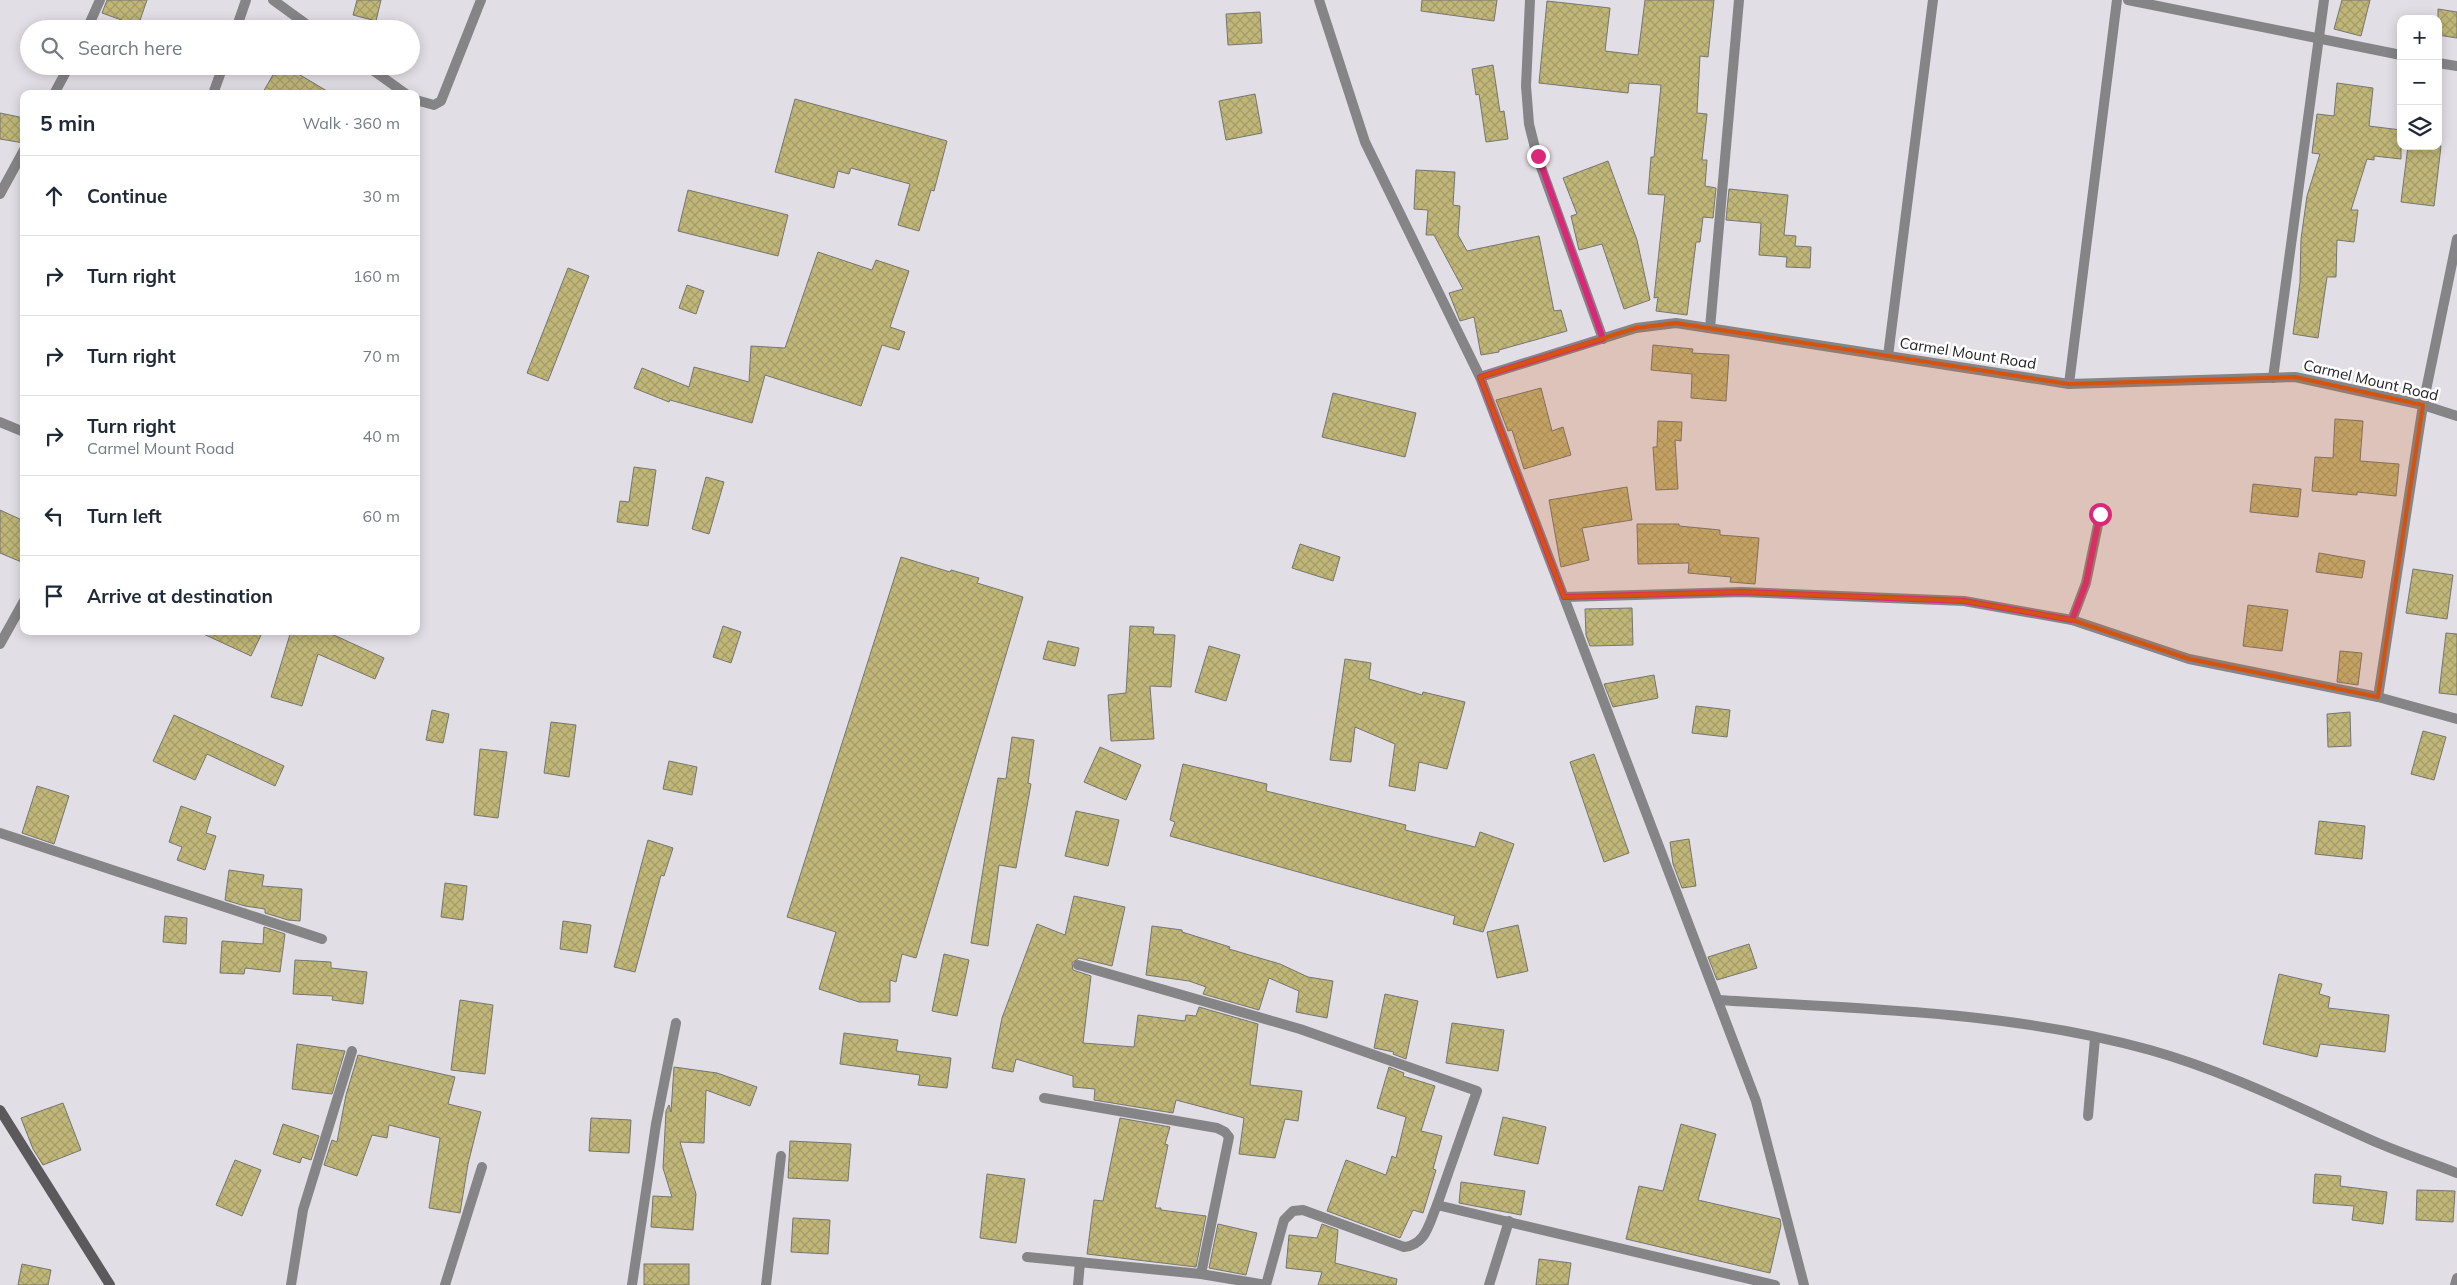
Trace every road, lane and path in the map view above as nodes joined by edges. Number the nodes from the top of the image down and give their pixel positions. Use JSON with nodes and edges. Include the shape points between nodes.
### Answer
{"nodes":[{"id":1,"x":100,"y":0,"type":"edge"},
{"id":2,"x":246,"y":0,"type":"edge"},
{"id":3,"x":272,"y":0,"type":"edge"},
{"id":4,"x":481,"y":0,"type":"edge"},
{"id":5,"x":1319,"y":0,"type":"edge"},
{"id":6,"x":1530,"y":0,"type":"edge"},
{"id":7,"x":1739,"y":0,"type":"edge"},
{"id":8,"x":1933,"y":0,"type":"edge"},
{"id":9,"x":2117,"y":0,"type":"edge"},
{"id":10,"x":2128,"y":0,"type":"edge"},
{"id":11,"x":2324,"y":0,"type":"edge"},
{"id":12,"x":91,"y":20,"type":"edge"},
{"id":13,"x":239,"y":20,"type":"edge"},
{"id":14,"x":301,"y":20,"type":"edge"},
{"id":15,"x":2318,"y":38,"type":"junction"},
{"id":16,"x":2397,"y":54,"type":"edge"},
{"id":17,"x":2442,"y":63,"type":"edge"},
{"id":18,"x":2457,"y":66,"type":"edge"},
{"id":19,"x":64,"y":75,"type":"edge"},
{"id":20,"x":220,"y":75,"type":"edge"},
{"id":21,"x":380,"y":75,"type":"edge"},
{"id":22,"x":56,"y":90,"type":"edge"},
{"id":23,"x":214,"y":90,"type":"edge"},
{"id":24,"x":400,"y":90,"type":"edge"},
{"id":25,"x":420,"y":101,"type":"edge"},
{"id":26,"x":20,"y":157,"type":"edge"},
{"id":27,"x":0,"y":194,"type":"edge"},
{"id":28,"x":2457,"y":239,"type":"edge"},
{"id":29,"x":1710,"y":328,"type":"junction"},
{"id":30,"x":1603,"y":339,"type":"junction"},
{"id":31,"x":1888,"y":356,"type":"junction"},
{"id":32,"x":1480,"y":377,"type":"junction"},
{"id":33,"x":2273,"y":378,"type":"junction"},
{"id":34,"x":2070,"y":384,"type":"junction"},
{"id":35,"x":2423,"y":405,"type":"junction"},
{"id":36,"x":2457,"y":416,"type":"edge"},
{"id":37,"x":0,"y":422,"type":"edge"},
{"id":38,"x":20,"y":430,"type":"edge"},
{"id":39,"x":2100,"y":514,"type":"dead end"},
{"id":40,"x":1564,"y":597,"type":"junction"},
{"id":41,"x":20,"y":608,"type":"edge"},
{"id":42,"x":2072,"y":620,"type":"junction"},
{"id":43,"x":0,"y":644,"type":"edge"},
{"id":44,"x":2378,"y":697,"type":"junction"},
{"id":45,"x":2457,"y":719,"type":"edge"},
{"id":46,"x":0,"y":833,"type":"edge"},
{"id":47,"x":322,"y":939,"type":"dead end"},
{"id":48,"x":1078,"y":966,"type":"dead end"},
{"id":49,"x":1718,"y":1000,"type":"junction"},
{"id":50,"x":676,"y":1023,"type":"dead end"},
{"id":51,"x":2095,"y":1038,"type":"junction"},
{"id":52,"x":352,"y":1052,"type":"dead end"},
{"id":53,"x":1044,"y":1098,"type":"dead end"},
{"id":54,"x":0,"y":1110,"type":"edge"},
{"id":55,"x":2088,"y":1116,"type":"dead end"},
{"id":56,"x":781,"y":1156,"type":"dead end"},
{"id":57,"x":482,"y":1167,"type":"dead end"},
{"id":58,"x":2457,"y":1173,"type":"edge"},
{"id":59,"x":1437,"y":1205,"type":"junction"},
{"id":60,"x":1509,"y":1221,"type":"junction"},
{"id":61,"x":1027,"y":1257,"type":"dead end"},
{"id":62,"x":1080,"y":1262,"type":"junction"},
{"id":63,"x":1201,"y":1274,"type":"junction"},
{"id":64,"x":2457,"y":1278,"type":"edge"},
{"id":65,"x":110,"y":1285,"type":"edge"},
{"id":66,"x":291,"y":1285,"type":"edge"},
{"id":67,"x":445,"y":1285,"type":"edge"},
{"id":68,"x":632,"y":1285,"type":"edge"},
{"id":69,"x":766,"y":1285,"type":"edge"},
{"id":70,"x":1078,"y":1285,"type":"edge"},
{"id":71,"x":1266,"y":1285,"type":"edge"},
{"id":72,"x":1489,"y":1285,"type":"edge"},
{"id":73,"x":1775,"y":1285,"type":"edge"},
{"id":74,"x":1804,"y":1285,"type":"edge"},
{"id":75,"x":2455,"y":1285,"type":"edge"}],
"edges":[{"from":1,"to":12,"type":"street"},
{"from":2,"to":13,"type":"street"},
{"from":3,"to":14,"type":"street"},
{"from":4,"to":25,"type":"street","via":[[441,101],[434,105]]},
{"from":5,"to":32,"type":"street","via":[[1365,142]]},
{"from":6,"to":30,"type":"street","via":[[1526,86],[1529,124]]},
{"from":7,"to":29,"type":"street"},
{"from":8,"to":31,"type":"street"},
{"from":9,"to":34,"type":"street"},
{"from":10,"to":15,"type":"street"},
{"from":11,"to":15,"type":"street"},
{"from":15,"to":16,"type":"street"},
{"from":15,"to":33,"type":"street"},
{"from":17,"to":18,"type":"street"},
{"from":19,"to":22,"type":"street"},
{"from":20,"to":23,"type":"street"},
{"from":21,"to":24,"type":"street"},
{"from":26,"to":27,"type":"street"},
{"from":28,"to":35,"type":"street"},
{"from":29,"to":30,"type":"street","name":"Carmel Mount Road","via":[[1668,324],[1636,328]]},
{"from":29,"to":31,"type":"street","name":"Carmel Mount Road"},
{"from":30,"to":32,"type":"street","name":"Carmel Mount Road"},
{"from":31,"to":34,"type":"street","name":"Carmel Mount Road"},
{"from":32,"to":40,"type":"street"},
{"from":33,"to":34,"type":"street","name":"Carmel Mount Road"},
{"from":33,"to":35,"type":"street","name":"Carmel Mount Road","via":[[2295,377]]},
{"from":35,"to":36,"type":"street","name":"Carmel Mount Road"},
{"from":35,"to":44,"type":"street"},
{"from":37,"to":38,"type":"street"},
{"from":39,"to":42,"type":"street","via":[[2086,583]]},
{"from":40,"to":42,"type":"street","via":[[1742,592],[1964,601]]},
{"from":40,"to":49,"type":"street"},
{"from":41,"to":43,"type":"street"},
{"from":42,"to":44,"type":"street","via":[[2190,659]]},
{"from":44,"to":45,"type":"street"},
{"from":46,"to":47,"type":"street"},
{"from":48,"to":59,"type":"street","via":[[1300,1028],[1476,1091]]},
{"from":49,"to":51,"type":"street","via":[[1908,1011],[2041,1027]]},
{"from":49,"to":74,"type":"street","via":[[1756,1101]]},
{"from":50,"to":68,"type":"street","via":[[656,1124]]},
{"from":51,"to":55,"type":"street"},
{"from":51,"to":58,"type":"street","via":[[2150,1050],[2246,1084]]},
{"from":52,"to":66,"type":"street","via":[[303,1210]]},
{"from":53,"to":63,"type":"street","via":[[1225,1132],[1229,1137]]},
{"from":54,"to":65,"type":"main road"},
{"from":56,"to":69,"type":"street"},
{"from":57,"to":67,"type":"street"},
{"from":59,"to":60,"type":"street"},
{"from":59,"to":71,"type":"street","via":[[1421,1241],[1414,1246],[1404,1246],[1303,1210],[1293,1211],[1284,1220]]},
{"from":60,"to":72,"type":"street"},
{"from":60,"to":73,"type":"street"},
{"from":61,"to":62,"type":"street"},
{"from":62,"to":63,"type":"street"},
{"from":62,"to":70,"type":"street"},
{"from":63,"to":71,"type":"street"},
{"from":64,"to":75,"type":"street"}]}
